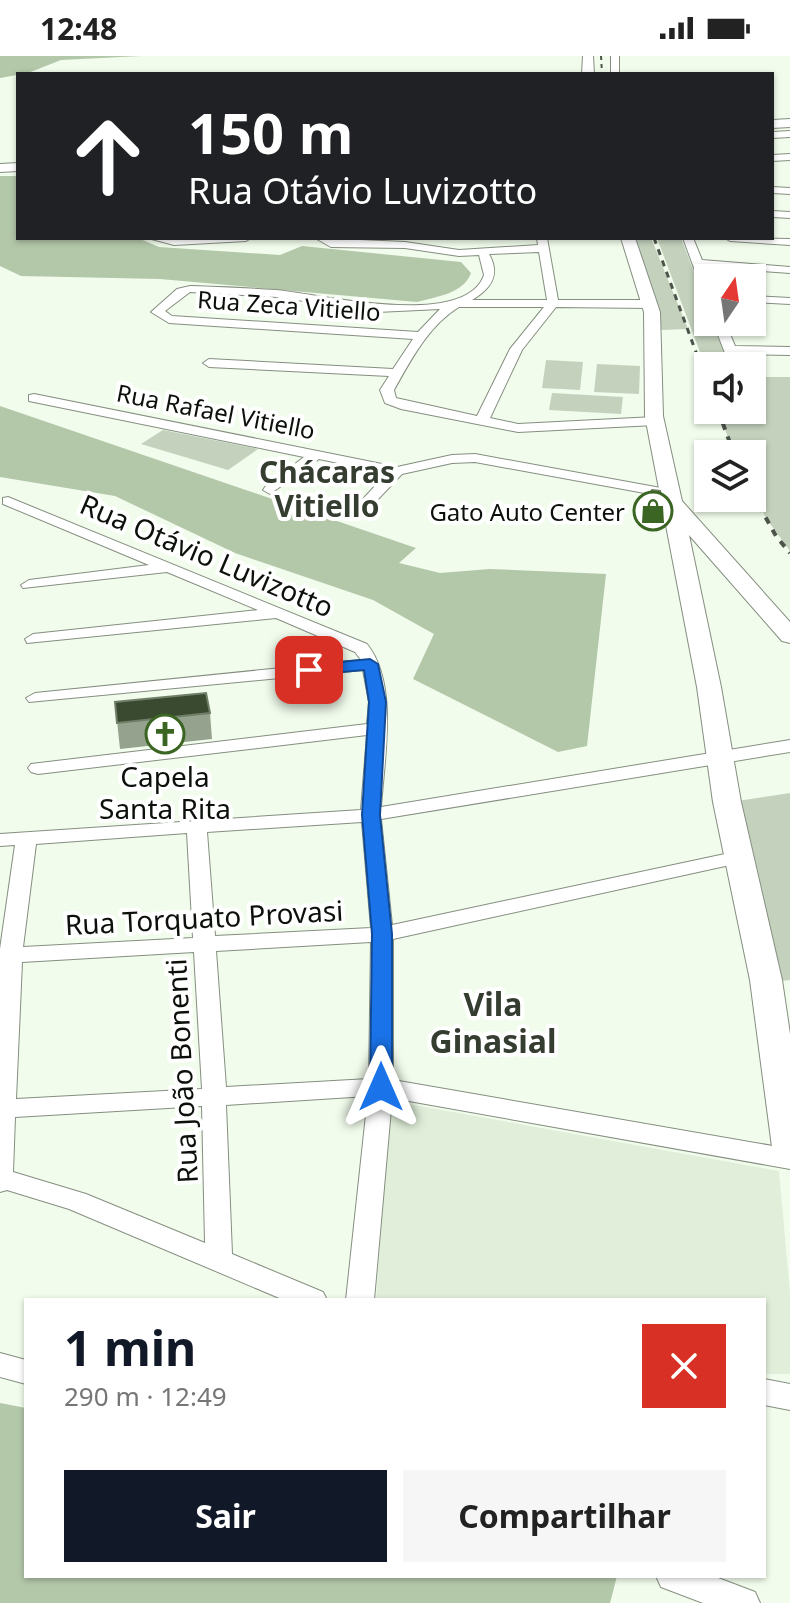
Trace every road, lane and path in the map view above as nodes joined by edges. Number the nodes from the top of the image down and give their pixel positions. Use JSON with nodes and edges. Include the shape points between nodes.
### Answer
{"nodes":[{"id":1,"x":164,"y":240,"type":"edge"},
{"id":2,"x":210,"y":240,"type":"edge"},
{"id":3,"x":324,"y":240,"type":"edge"},
{"id":4,"x":629,"y":240,"type":"edge"},
{"id":5,"x":689,"y":240,"type":"edge"},
{"id":6,"x":760,"y":240,"type":"edge"},
{"id":7,"x":790,"y":242,"type":"edge"},
{"id":8,"x":543,"y":243,"type":"edge"},
{"id":9,"x":483,"y":253,"type":"junction"},
{"id":10,"x":697,"y":263,"type":"joint"},
{"id":11,"x":790,"y":270,"type":"edge"},
{"id":12,"x":766,"y":300,"type":"edge"},
{"id":13,"x":790,"y":301,"type":"edge"},
{"id":14,"x":459,"y":303,"type":"junction"},
{"id":15,"x":553,"y":303,"type":"junction"},
{"id":16,"x":649,"y":304,"type":"junction"},
{"id":17,"x":419,"y":336,"type":"junction"},
{"id":18,"x":724,"y":336,"type":"edge"},
{"id":19,"x":729,"y":350,"type":"joint"},
{"id":20,"x":790,"y":351,"type":"edge"},
{"id":21,"x":209,"y":363,"type":"dead end"},
{"id":22,"x":398,"y":373,"type":"junction"},
{"id":23,"x":34,"y":398,"type":"dead end"},
{"id":24,"x":655,"y":421,"type":"junction"},
{"id":25,"x":481,"y":422,"type":"junction"},
{"id":26,"x":318,"y":453,"type":"junction"},
{"id":27,"x":397,"y":471,"type":"junction"},
{"id":28,"x":270,"y":490,"type":"dead end"},
{"id":29,"x":673,"y":499,"type":"junction"},
{"id":30,"x":8,"y":501,"type":"dead end"},
{"id":31,"x":357,"y":513,"type":"dead end"},
{"id":32,"x":692,"y":541,"type":"junction"},
{"id":33,"x":169,"y":568,"type":"junction"},
{"id":34,"x":29,"y":585,"type":"dead end"},
{"id":35,"x":276,"y":614,"type":"junction"},
{"id":36,"x":790,"y":636,"type":"edge"},
{"id":37,"x":33,"y":639,"type":"dead end"},
{"id":38,"x":370,"y":664,"type":"junction"},
{"id":39,"x":35,"y":698,"type":"dead end"},
{"id":40,"x":378,"y":728,"type":"junction"},
{"id":41,"x":790,"y":746,"type":"edge"},
{"id":42,"x":720,"y":758,"type":"junction"},
{"id":43,"x":38,"y":768,"type":"dead end"},
{"id":44,"x":371,"y":815,"type":"junction"},
{"id":45,"x":197,"y":828,"type":"junction"},
{"id":46,"x":26,"y":839,"type":"junction"},
{"id":47,"x":0,"y":840,"type":"edge"},
{"id":48,"x":739,"y":857,"type":"junction"},
{"id":49,"x":382,"y":934,"type":"junction"},
{"id":50,"x":205,"y":946,"type":"junction"},
{"id":51,"x":5,"y":956,"type":"edge"},
{"id":52,"x":779,"y":994,"type":"edge"},
{"id":53,"x":381,"y":1087,"type":"junction"},
{"id":54,"x":214,"y":1095,"type":"junction"},
{"id":55,"x":2,"y":1109,"type":"junction"},
{"id":56,"x":789,"y":1143,"type":"edge"},
{"id":57,"x":1,"y":1180,"type":"edge"},
{"id":58,"x":219,"y":1263,"type":"junction"},
{"id":59,"x":308,"y":1298,"type":"edge"},
{"id":60,"x":360,"y":1298,"type":"edge"},
{"id":61,"x":0,"y":1365,"type":"edge"},
{"id":62,"x":24,"y":1371,"type":"edge"},
{"id":63,"x":766,"y":1392,"type":"edge"},
{"id":64,"x":790,"y":1397,"type":"edge"},
{"id":65,"x":677,"y":1578,"type":"edge"},
{"id":66,"x":744,"y":1603,"type":"edge"}],
"edges":[{"from":1,"to":2,"type":"street"},
{"from":3,"to":9,"type":"street"},
{"from":4,"to":16,"type":"main road"},
{"from":5,"to":10,"type":"street"},
{"from":6,"to":7,"type":"street"},
{"from":8,"to":9,"type":"street"},
{"from":8,"to":15,"type":"street"},
{"from":9,"to":14,"type":"street","via":[[490,266],[486,283]]},
{"from":10,"to":11,"type":"street"},
{"from":12,"to":13,"type":"street"},
{"from":14,"to":15,"type":"street"},
{"from":14,"to":17,"type":"street"},
{"from":14,"to":17,"type":"street","name":"Rua Zeca Vitiello","via":[[377,308],[190,289],[159,307],[158,314],[169,319]]},
{"from":15,"to":16,"type":"street"},
{"from":15,"to":25,"type":"street","via":[[516,349]]},
{"from":16,"to":24,"type":"main road"},
{"from":17,"to":22,"type":"street"},
{"from":18,"to":19,"type":"street"},
{"from":19,"to":20,"type":"street"},
{"from":21,"to":22,"type":"street"},
{"from":22,"to":25,"type":"street","via":[[387,390],[390,400]]},
{"from":23,"to":26,"type":"street","name":"Rua Rafael Vitiello"},
{"from":24,"to":25,"type":"street","via":[[539,429]]},
{"from":24,"to":29,"type":"main road"},
{"from":26,"to":27,"type":"street","name":"Rua Rafael Vitiello"},
{"from":26,"to":28,"type":"street"},
{"from":27,"to":29,"type":"street","name":"Rua Rafael Vitiello","via":[[475,458]]},
{"from":27,"to":31,"type":"street"},
{"from":29,"to":32,"type":"main road"},
{"from":30,"to":33,"type":"street","name":"Rua Otávio Luvizotto"},
{"from":32,"to":36,"type":"main road"},
{"from":32,"to":42,"type":"main road"},
{"from":33,"to":34,"type":"street"},
{"from":33,"to":35,"type":"street","name":"Rua Otávio Luvizotto"},
{"from":35,"to":37,"type":"street"},
{"from":35,"to":38,"type":"street","name":"Rua Otávio Luvizotto","via":[[361,648]]},
{"from":38,"to":39,"type":"street"},
{"from":38,"to":40,"type":"street"},
{"from":40,"to":43,"type":"street"},
{"from":40,"to":44,"type":"street"},
{"from":41,"to":42,"type":"street"},
{"from":42,"to":44,"type":"street"},
{"from":42,"to":48,"type":"main road"},
{"from":44,"to":45,"type":"street"},
{"from":44,"to":49,"type":"street"},
{"from":45,"to":46,"type":"street"},
{"from":45,"to":50,"type":"street","name":"Rua João Bonenti"},
{"from":46,"to":47,"type":"street"},
{"from":46,"to":51,"type":"street"},
{"from":48,"to":49,"type":"street","name":"Rua Torquato Provasi"},
{"from":48,"to":52,"type":"main road"},
{"from":49,"to":50,"type":"street","name":"Rua Torquato Provasi"},
{"from":49,"to":53,"type":"street"},
{"from":50,"to":51,"type":"street","name":"Rua Torquato Provasi"},
{"from":50,"to":54,"type":"street","name":"Rua João Bonenti"},
{"from":51,"to":55,"type":"street"},
{"from":52,"to":56,"type":"main road"},
{"from":53,"to":54,"type":"street"},
{"from":53,"to":56,"type":"street"},
{"from":53,"to":60,"type":"street"},
{"from":54,"to":55,"type":"street"},
{"from":54,"to":58,"type":"street","name":"Rua João Bonenti"},
{"from":55,"to":57,"type":"street"},
{"from":57,"to":58,"type":"street","via":[[77,1201]]},
{"from":58,"to":59,"type":"street"},
{"from":61,"to":62,"type":"street"},
{"from":63,"to":64,"type":"street"},
{"from":65,"to":66,"type":"street"}]}
